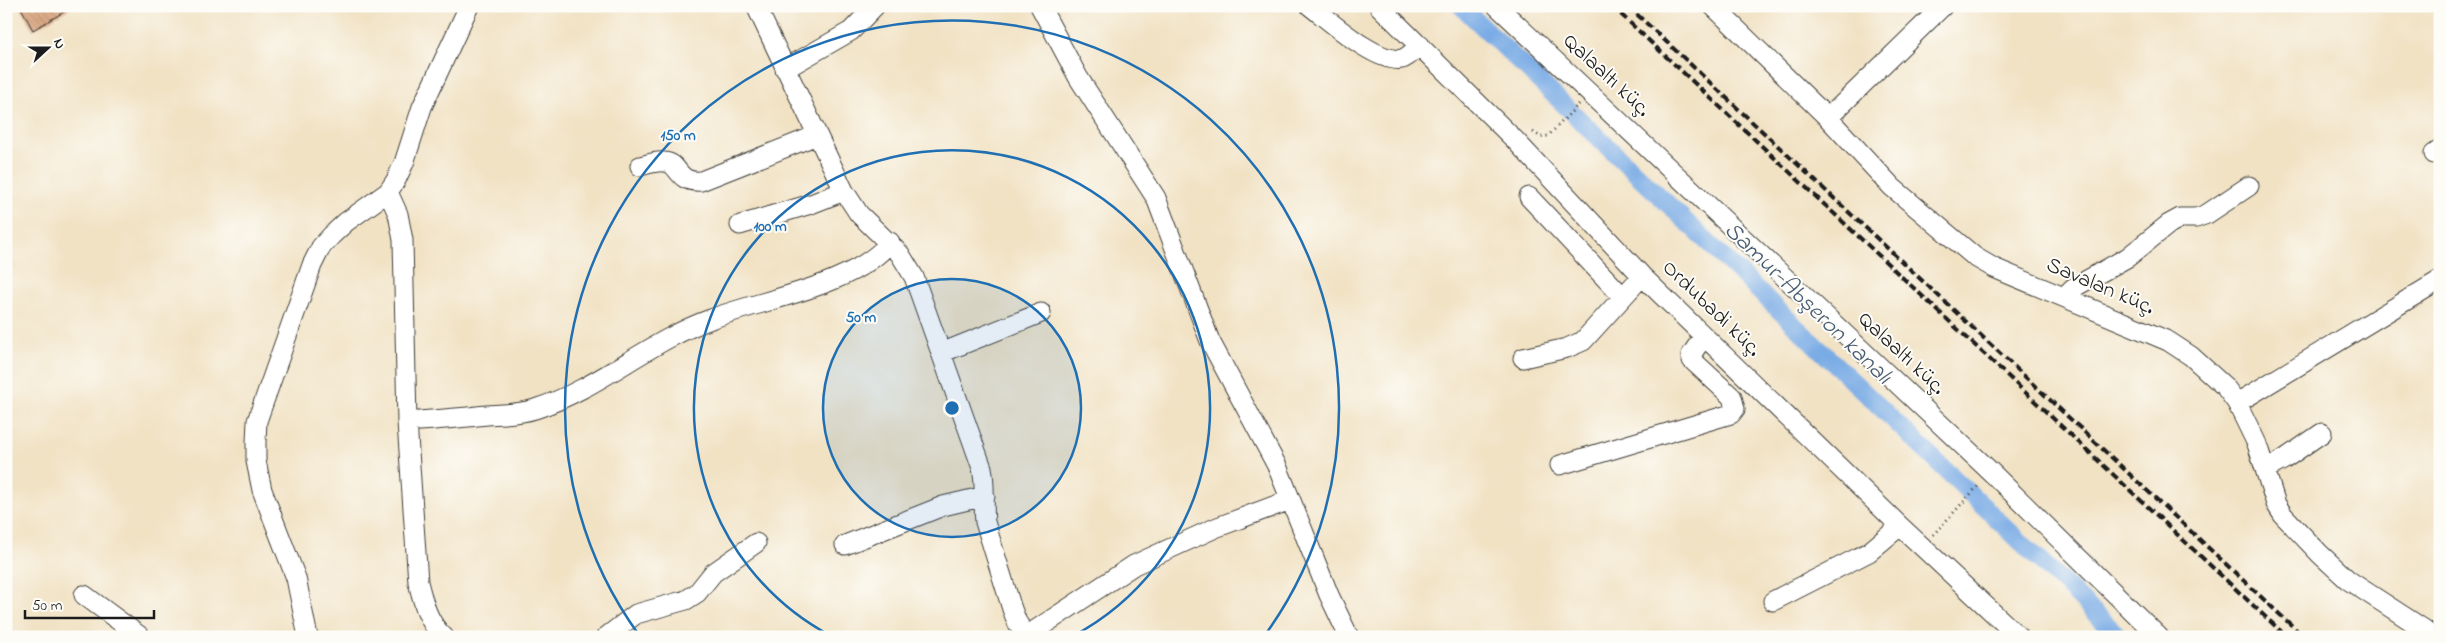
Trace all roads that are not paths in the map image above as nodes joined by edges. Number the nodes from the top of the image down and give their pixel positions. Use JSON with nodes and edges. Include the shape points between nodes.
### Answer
{"nodes":[{"id":1,"x":469,"y":6,"type":"edge"},
{"id":2,"x":756,"y":6,"type":"edge"},
{"id":3,"x":875,"y":6,"type":"edge"},
{"id":4,"x":1040,"y":6,"type":"edge"},
{"id":5,"x":1310,"y":6,"type":"edge"},
{"id":6,"x":1379,"y":6,"type":"edge"},
{"id":7,"x":1498,"y":6,"type":"edge"},
{"id":8,"x":1944,"y":6,"type":"edge"},
{"id":9,"x":1714,"y":7,"type":"edge"},
{"id":10,"x":1420,"y":45,"type":"junction"},
{"id":11,"x":785,"y":69,"type":"junction"},
{"id":12,"x":1828,"y":118,"type":"junction"},
{"id":13,"x":817,"y":135,"type":"junction"},
{"id":14,"x":640,"y":166,"type":"dead end"},
{"id":15,"x":2249,"y":186,"type":"dead end"},
{"id":16,"x":844,"y":191,"type":"junction"},
{"id":17,"x":388,"y":192,"type":"junction"},
{"id":18,"x":1529,"y":197,"type":"dead end"},
{"id":19,"x":740,"y":225,"type":"dead end"},
{"id":20,"x":890,"y":242,"type":"junction"},
{"id":21,"x":1642,"y":276,"type":"junction"},
{"id":22,"x":2440,"y":280,"type":"edge"},
{"id":23,"x":1622,"y":296,"type":"junction"},
{"id":24,"x":2065,"y":296,"type":"junction"},
{"id":25,"x":1041,"y":313,"type":"dead end"},
{"id":26,"x":1704,"y":336,"type":"junction"},
{"id":27,"x":942,"y":352,"type":"junction"},
{"id":28,"x":1523,"y":358,"type":"dead end"},
{"id":29,"x":2237,"y":403,"type":"junction"},
{"id":30,"x":407,"y":422,"type":"junction"},
{"id":31,"x":2322,"y":433,"type":"dead end"},
{"id":32,"x":1560,"y":466,"type":"dead end"},
{"id":33,"x":2266,"y":469,"type":"junction"},
{"id":34,"x":985,"y":496,"type":"junction"},
{"id":35,"x":1290,"y":500,"type":"junction"},
{"id":36,"x":1900,"y":526,"type":"junction"},
{"id":37,"x":756,"y":543,"type":"dead end"},
{"id":38,"x":845,"y":545,"type":"dead end"},
{"id":39,"x":84,"y":595,"type":"dead end"},
{"id":40,"x":1773,"y":601,"type":"dead end"},
{"id":41,"x":2431,"y":630,"type":"edge"},
{"id":42,"x":2013,"y":635,"type":"edge"},
{"id":43,"x":1025,"y":636,"type":"edge"},
{"id":44,"x":142,"y":637,"type":"edge"},
{"id":45,"x":308,"y":637,"type":"edge"},
{"id":46,"x":444,"y":637,"type":"edge"},
{"id":47,"x":606,"y":637,"type":"edge"},
{"id":48,"x":1349,"y":637,"type":"edge"},
{"id":49,"x":2159,"y":637,"type":"edge"}],
"edges":[{"from":1,"to":17,"type":"street","via":[[422,107],[404,163]]},
{"from":2,"to":11,"type":"street"},
{"from":3,"to":11,"type":"street","via":[[850,31]]},
{"from":4,"to":35,"type":"street","via":[[1078,77],[1156,198],[1210,340],[1263,437]]},
{"from":5,"to":10,"type":"street","via":[[1377,55],[1404,59]]},
{"from":6,"to":10,"type":"street","name":"Ordubadi küç."},
{"from":7,"to":49,"type":"street","name":"Qalaaltı küç.","via":[[1991,472]]},
{"from":8,"to":12,"type":"street"},
{"from":9,"to":12,"type":"street","name":"Savalan küç."},
{"from":10,"to":21,"type":"street","name":"Ordubadi küç.","via":[[1514,139]]},
{"from":11,"to":13,"type":"street"},
{"from":12,"to":24,"type":"street","name":"Savalan küç.","via":[[1892,187],[1975,257],[1994,268]]},
{"from":13,"to":14,"type":"street","via":[[701,181],[691,182],[683,178],[672,163],[664,161]]},
{"from":13,"to":16,"type":"street"},
{"from":15,"to":24,"type":"street","via":[[2207,214],[2180,218],[2169,224],[2128,257],[2073,288]]},
{"from":16,"to":19,"type":"street"},
{"from":16,"to":20,"type":"street","via":[[859,214]]},
{"from":17,"to":30,"type":"street","via":[[398,214],[403,240]]},
{"from":17,"to":45,"type":"street","via":[[346,222],[321,247],[257,421],[256,461],[262,490],[296,578]]},
{"from":18,"to":23,"type":"street"},
{"from":20,"to":27,"type":"street","via":[[914,276]]},
{"from":20,"to":30,"type":"street","via":[[867,264],[832,280],[710,319],[674,335],[560,400],[512,413]]},
{"from":21,"to":23,"type":"street"},
{"from":21,"to":26,"type":"street","name":"Ordubadi küç."},
{"from":22,"to":29,"type":"street"},
{"from":23,"to":28,"type":"street","via":[[1583,341]]},
{"from":24,"to":29,"type":"street","name":"Savalan küç.","via":[[2168,341],[2225,387]]},
{"from":25,"to":27,"type":"street"},
{"from":26,"to":32,"type":"street","via":[[1691,355],[1692,360],[1732,397],[1735,409],[1731,414]]},
{"from":26,"to":36,"type":"street","name":"Ordubadi küç."},
{"from":27,"to":34,"type":"street","via":[[982,468]]},
{"from":29,"to":33,"type":"street","name":"Savalan küç."},
{"from":30,"to":46,"type":"street","via":[[418,582],[424,608]]},
{"from":31,"to":33,"type":"street"},
{"from":33,"to":41,"type":"street","name":"Savalan küç.","via":[[2276,504],[2320,554],[2348,580]]},
{"from":34,"to":38,"type":"street","via":[[943,506]]},
{"from":34,"to":43,"type":"street","via":[[985,522],[1016,622]]},
{"from":35,"to":43,"type":"street","via":[[1215,528],[1151,557]]},
{"from":35,"to":48,"type":"street"},
{"from":36,"to":40,"type":"street","via":[[1869,552]]},
{"from":36,"to":42,"type":"street","name":"Ordubadi küç."},
{"from":37,"to":47,"type":"street","via":[[713,573],[686,600],[636,614]]},
{"from":39,"to":44,"type":"street"}]}
